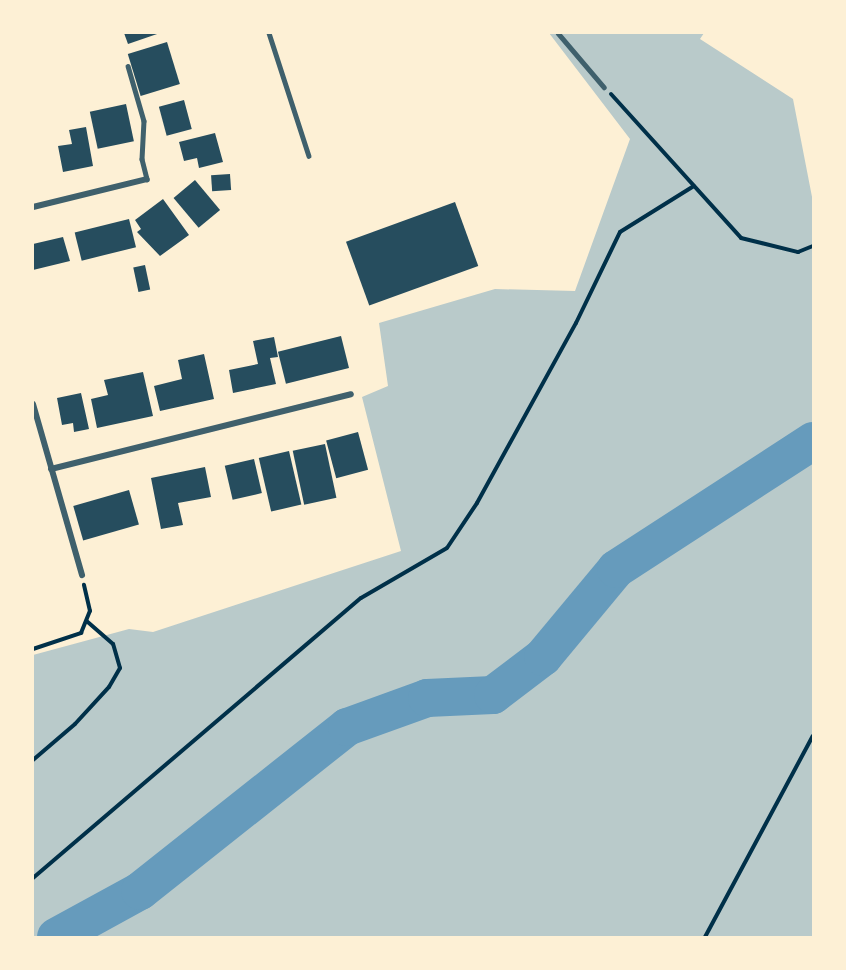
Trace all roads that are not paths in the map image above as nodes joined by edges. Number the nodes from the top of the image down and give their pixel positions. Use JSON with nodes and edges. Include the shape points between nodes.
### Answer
{"nodes":[{"id":1,"x":269,"y":33,"type":"edge"},
{"id":2,"x":558,"y":33,"type":"edge"},
{"id":3,"x":128,"y":66,"type":"dead end"},
{"id":4,"x":604,"y":87,"type":"road end"},
{"id":5,"x":309,"y":156,"type":"dead end"},
{"id":6,"x":147,"y":178,"type":"joint"},
{"id":7,"x":33,"y":207,"type":"edge"},
{"id":8,"x":351,"y":394,"type":"dead end"},
{"id":9,"x":33,"y":404,"type":"edge"},
{"id":10,"x":51,"y":468,"type":"junction"},
{"id":11,"x":82,"y":575,"type":"road end"}],
"edges":[{"from":1,"to":5,"type":"lane"},
{"from":2,"to":4,"type":"lane"},
{"from":3,"to":6,"type":"lane","via":[[144,121],[142,159]]},
{"from":6,"to":7,"type":"street"},
{"from":8,"to":10,"type":"street"},
{"from":9,"to":10,"type":"street"},
{"from":10,"to":11,"type":"street"}]}
